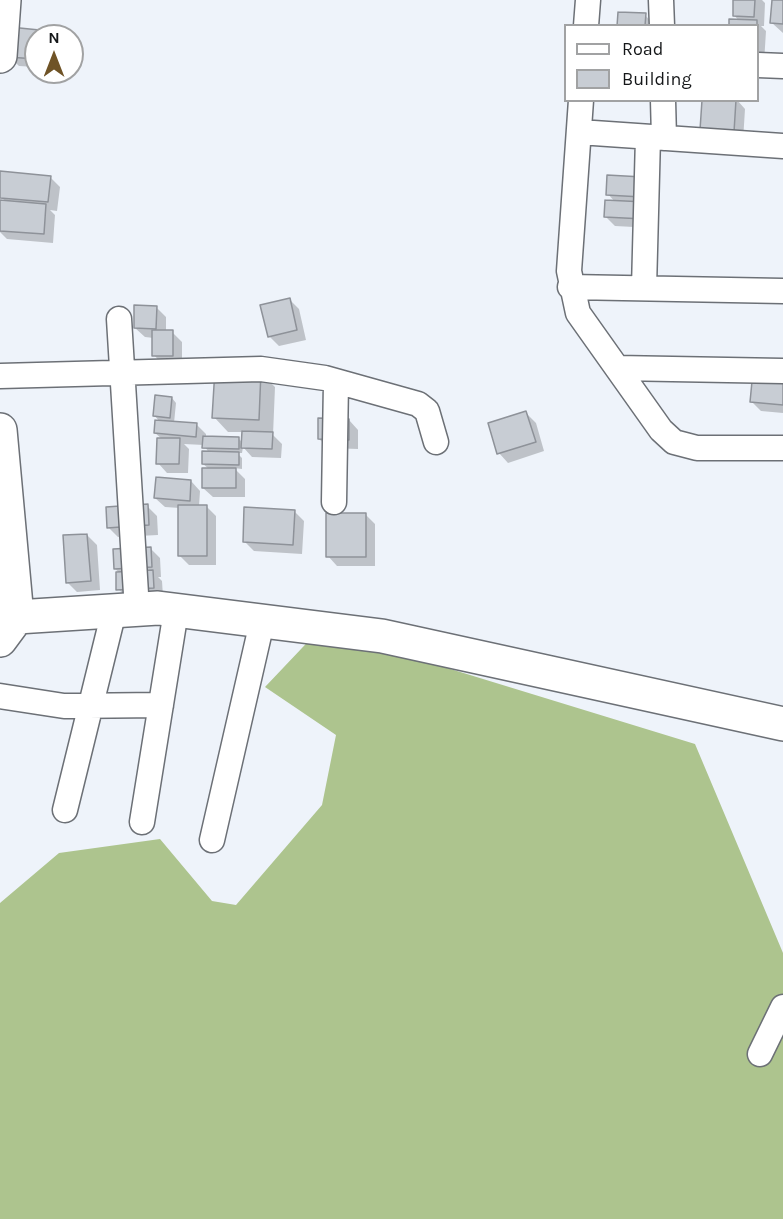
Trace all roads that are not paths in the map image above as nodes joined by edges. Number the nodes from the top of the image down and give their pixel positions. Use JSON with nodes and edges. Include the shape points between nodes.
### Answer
{"nodes":[{"id":1,"x":4,"y":0,"type":"edge"},
{"id":2,"x":588,"y":0,"type":"edge"},
{"id":3,"x":661,"y":0,"type":"edge"},
{"id":4,"x":586,"y":24,"type":"edge"},
{"id":5,"x":662,"y":24,"type":"edge"},
{"id":6,"x":0,"y":56,"type":"edge"},
{"id":7,"x":759,"y":64,"type":"edge"},
{"id":8,"x":783,"y":66,"type":"edge"},
{"id":9,"x":581,"y":102,"type":"edge"},
{"id":10,"x":663,"y":102,"type":"edge"},
{"id":11,"x":579,"y":132,"type":"junction"},
{"id":12,"x":656,"y":137,"type":"junction"},
{"id":13,"x":783,"y":146,"type":"edge"},
{"id":14,"x":570,"y":287,"type":"junction"},
{"id":15,"x":644,"y":288,"type":"junction"},
{"id":16,"x":783,"y":291,"type":"edge"},
{"id":17,"x":118,"y":319,"type":"dead end"},
{"id":18,"x":617,"y":368,"type":"junction"},
{"id":19,"x":783,"y":371,"type":"edge"},
{"id":20,"x":122,"y":372,"type":"junction"},
{"id":21,"x":0,"y":376,"type":"edge"},
{"id":22,"x":336,"y":382,"type":"junction"},
{"id":23,"x":0,"y":430,"type":"edge"},
{"id":24,"x":436,"y":442,"type":"dead end"},
{"id":25,"x":783,"y":448,"type":"edge"},
{"id":26,"x":2,"y":472,"type":"edge"},
{"id":27,"x":334,"y":502,"type":"dead end"},
{"id":28,"x":126,"y":610,"type":"junction"},
{"id":29,"x":176,"y":610,"type":"junction"},
{"id":30,"x":262,"y":622,"type":"junction"},
{"id":31,"x":8,"y":629,"type":"edge"},
{"id":32,"x":0,"y":696,"type":"edge"},
{"id":33,"x":161,"y":705,"type":"junction"},
{"id":34,"x":90,"y":706,"type":"junction"},
{"id":35,"x":783,"y":724,"type":"edge"},
{"id":36,"x":65,"y":810,"type":"dead end"},
{"id":37,"x":142,"y":822,"type":"dead end"},
{"id":38,"x":212,"y":840,"type":"dead end"},
{"id":39,"x":783,"y":1007,"type":"edge"},
{"id":40,"x":760,"y":1054,"type":"dead end"}],
"edges":[{"from":1,"to":6,"type":"street"},
{"from":2,"to":4,"type":"street"},
{"from":3,"to":5,"type":"street"},
{"from":7,"to":8,"type":"street"},
{"from":9,"to":11,"type":"street"},
{"from":10,"to":12,"type":"street"},
{"from":11,"to":12,"type":"street"},
{"from":11,"to":14,"type":"street"},
{"from":12,"to":13,"type":"street"},
{"from":12,"to":15,"type":"street"},
{"from":14,"to":15,"type":"street"},
{"from":14,"to":18,"type":"street","via":[[578,313]]},
{"from":15,"to":16,"type":"street"},
{"from":17,"to":20,"type":"street"},
{"from":18,"to":19,"type":"street"},
{"from":18,"to":25,"type":"street","via":[[674,442],[697,448]]},
{"from":20,"to":21,"type":"street"},
{"from":20,"to":22,"type":"street","via":[[261,369]]},
{"from":20,"to":28,"type":"street"},
{"from":22,"to":24,"type":"street","via":[[418,404],[427,411]]},
{"from":22,"to":27,"type":"street"},
{"from":23,"to":26,"type":"street"},
{"from":26,"to":31,"type":"street"},
{"from":28,"to":29,"type":"street"},
{"from":28,"to":31,"type":"street"},
{"from":28,"to":34,"type":"street"},
{"from":29,"to":30,"type":"street"},
{"from":29,"to":33,"type":"street"},
{"from":30,"to":35,"type":"street","via":[[382,636]]},
{"from":30,"to":38,"type":"street"},
{"from":32,"to":34,"type":"street"},
{"from":33,"to":34,"type":"street"},
{"from":33,"to":37,"type":"street"},
{"from":34,"to":36,"type":"street"},
{"from":39,"to":40,"type":"street"}]}
